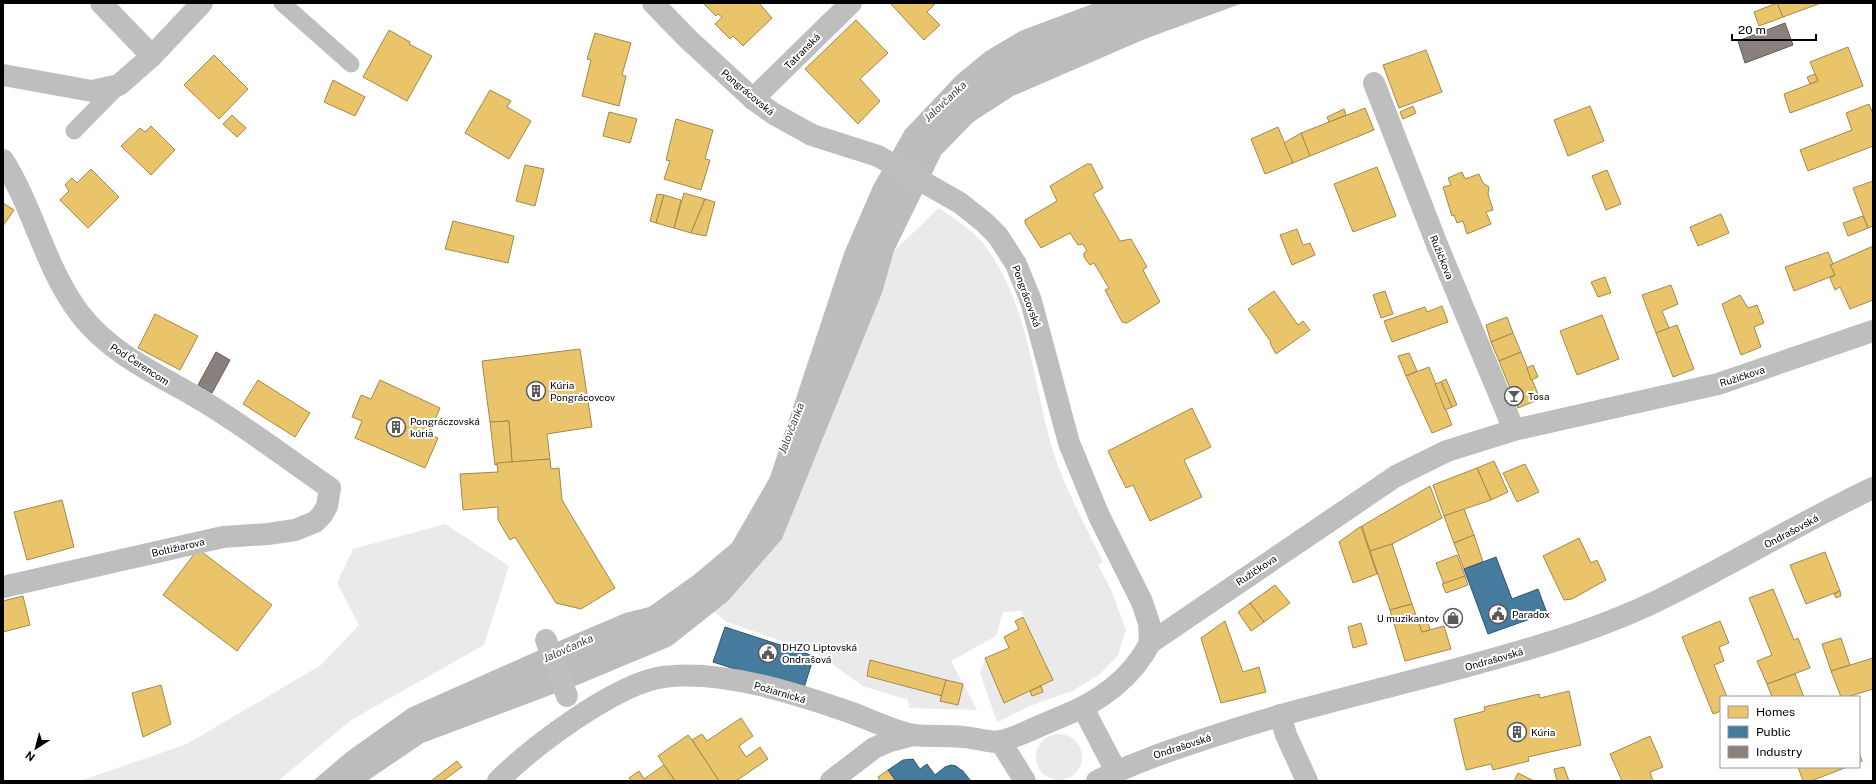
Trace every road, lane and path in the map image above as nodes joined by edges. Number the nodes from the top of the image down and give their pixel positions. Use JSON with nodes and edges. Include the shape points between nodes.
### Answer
{"nodes":[{"id":1,"x":101,"y":3,"type":"edge"},
{"id":2,"x":202,"y":3,"type":"edge"},
{"id":3,"x":282,"y":3,"type":"edge"},
{"id":4,"x":653,"y":3,"type":"edge"},
{"id":5,"x":851,"y":3,"type":"edge"},
{"id":6,"x":152,"y":56,"type":"junction"},
{"id":7,"x":351,"y":64,"type":"dead end"},
{"id":8,"x":3,"y":75,"type":"edge"},
{"id":9,"x":1374,"y":83,"type":"dead end"},
{"id":10,"x":119,"y":85,"type":"junction"},
{"id":11,"x":753,"y":99,"type":"junction"},
{"id":12,"x":74,"y":131,"type":"dead end"},
{"id":13,"x":3,"y":160,"type":"edge"},
{"id":14,"x":1873,"y":331,"type":"edge"},
{"id":15,"x":1514,"y":430,"type":"junction"},
{"id":16,"x":330,"y":488,"type":"joint"},
{"id":17,"x":1873,"y":488,"type":"edge"},
{"id":18,"x":3,"y":587,"type":"edge"},
{"id":19,"x":546,"y":640,"type":"dead end"},
{"id":20,"x":1150,"y":643,"type":"junction"},
{"id":21,"x":567,"y":696,"type":"dead end"},
{"id":22,"x":1082,"y":708,"type":"junction"},
{"id":23,"x":1280,"y":715,"type":"junction"},
{"id":24,"x":913,"y":735,"type":"junction"},
{"id":25,"x":1000,"y":741,"type":"junction"},
{"id":26,"x":1107,"y":776,"type":"edge"},
{"id":27,"x":498,"y":781,"type":"edge"},
{"id":28,"x":831,"y":781,"type":"edge"},
{"id":29,"x":1024,"y":781,"type":"edge"},
{"id":30,"x":1307,"y":781,"type":"edge"}],
"edges":[{"from":1,"to":6,"type":"street"},
{"from":2,"to":6,"type":"street"},
{"from":3,"to":7,"type":"lane"},
{"from":4,"to":11,"type":"street","name":"Pongrácovská"},
{"from":5,"to":11,"type":"street","name":"Tatranská"},
{"from":6,"to":10,"type":"street"},
{"from":8,"to":10,"type":"street","via":[[92,91]]},
{"from":9,"to":15,"type":"street","name":"Ružičkova","via":[[1438,247]]},
{"from":10,"to":12,"type":"lane"},
{"from":11,"to":20,"type":"street","name":"Pongrácovská","via":[[812,135],[878,156],[960,203],[998,236],[1016,264],[1031,301],[1069,442],[1099,516],[1142,602],[1149,623]]},
{"from":13,"to":16,"type":"street","name":"Pod Čerencom","via":[[54,271],[69,299],[90,326],[118,352],[210,405]]},
{"from":14,"to":15,"type":"street","name":"Ružičkova","via":[[1718,384]]},
{"from":15,"to":20,"type":"street","name":"Ružičkova","via":[[1447,451],[1396,476]]},
{"from":16,"to":18,"type":"street","name":"Boltižiarova","via":[[327,506],[322,515],[315,522],[295,530],[223,537]]},
{"from":17,"to":23,"type":"street","name":"Ondrašovská","via":[[1669,596],[1604,624],[1455,670]]},
{"from":19,"to":21,"type":"street"},
{"from":20,"to":22,"type":"street","name":"Ružičkova","via":[[1143,657],[1123,679],[1104,696]]},
{"from":22,"to":25,"type":"street","name":"Požiarnická"},
{"from":22,"to":26,"type":"street"},
{"from":23,"to":26,"type":"street","name":"Ondrašovská","via":[[1140,760]]},
{"from":23,"to":30,"type":"street","via":[[1286,735]]},
{"from":24,"to":25,"type":"street","name":"Požiarnická","via":[[945,735]]},
{"from":24,"to":27,"type":"street","name":"Požiarnická","via":[[843,710],[736,680],[700,676],[663,677],[627,690],[577,718],[537,746]]},
{"from":24,"to":28,"type":"street","via":[[874,748]]},
{"from":25,"to":29,"type":"street"}]}
